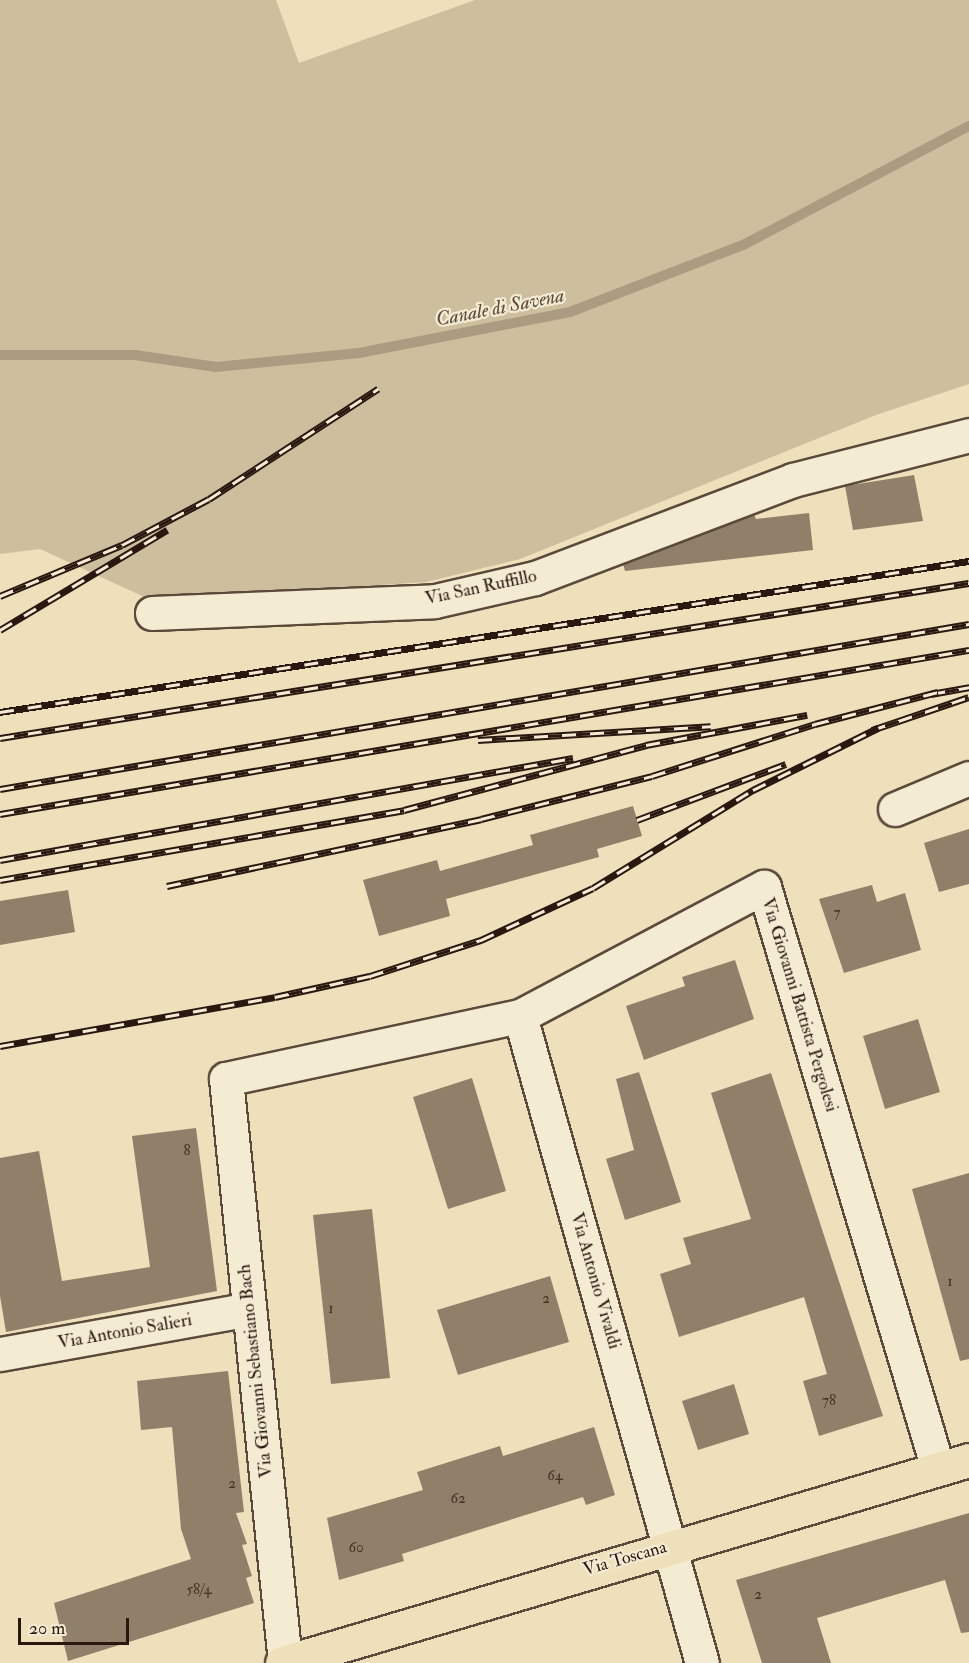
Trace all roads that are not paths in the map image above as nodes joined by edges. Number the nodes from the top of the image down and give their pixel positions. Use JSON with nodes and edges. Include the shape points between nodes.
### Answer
{"nodes":[{"id":1,"x":969,"y":435,"type":"edge"},
{"id":2,"x":152,"y":613,"type":"dead end"},
{"id":3,"x":969,"y":778,"type":"edge"},
{"id":4,"x":896,"y":809,"type":"dead end"},
{"id":5,"x":520,"y":1016,"type":"junction"},
{"id":6,"x":226,"y":1079,"type":"joint"},
{"id":7,"x":249,"y":1309,"type":"junction"},
{"id":8,"x":0,"y":1354,"type":"edge"},
{"id":9,"x":969,"y":1460,"type":"edge"},
{"id":10,"x":938,"y":1469,"type":"junction"},
{"id":11,"x":672,"y":1546,"type":"junction"},
{"id":12,"x":284,"y":1663,"type":"edge"},
{"id":13,"x":702,"y":1663,"type":"edge"}],
"edges":[{"from":1,"to":2,"type":"street","name":"Via San Ruffillo","via":[[874,456],[793,480],[535,578],[435,601]]},
{"from":3,"to":4,"type":"street"},
{"from":5,"to":6,"type":"street","name":"Via Giovanni Battista Pergolesi"},
{"from":5,"to":10,"type":"street","name":"Via Giovanni Battista Pergolesi","via":[[764,887]]},
{"from":5,"to":11,"type":"street","name":"Via Antonio Vivaldi"},
{"from":6,"to":7,"type":"street","name":"Via Giovanni Sebastiano Bach"},
{"from":7,"to":8,"type":"street","name":"Via Antonio Salieri"},
{"from":7,"to":12,"type":"street","name":"Via Giovanni Sebastiano Bach"},
{"from":9,"to":10,"type":"main road","name":"Via Toscana"},
{"from":10,"to":11,"type":"main road","name":"Via Toscana"},
{"from":11,"to":12,"type":"main road","name":"Via Toscana"},
{"from":11,"to":13,"type":"street","name":"Via Antonio Vivaldi"}]}
